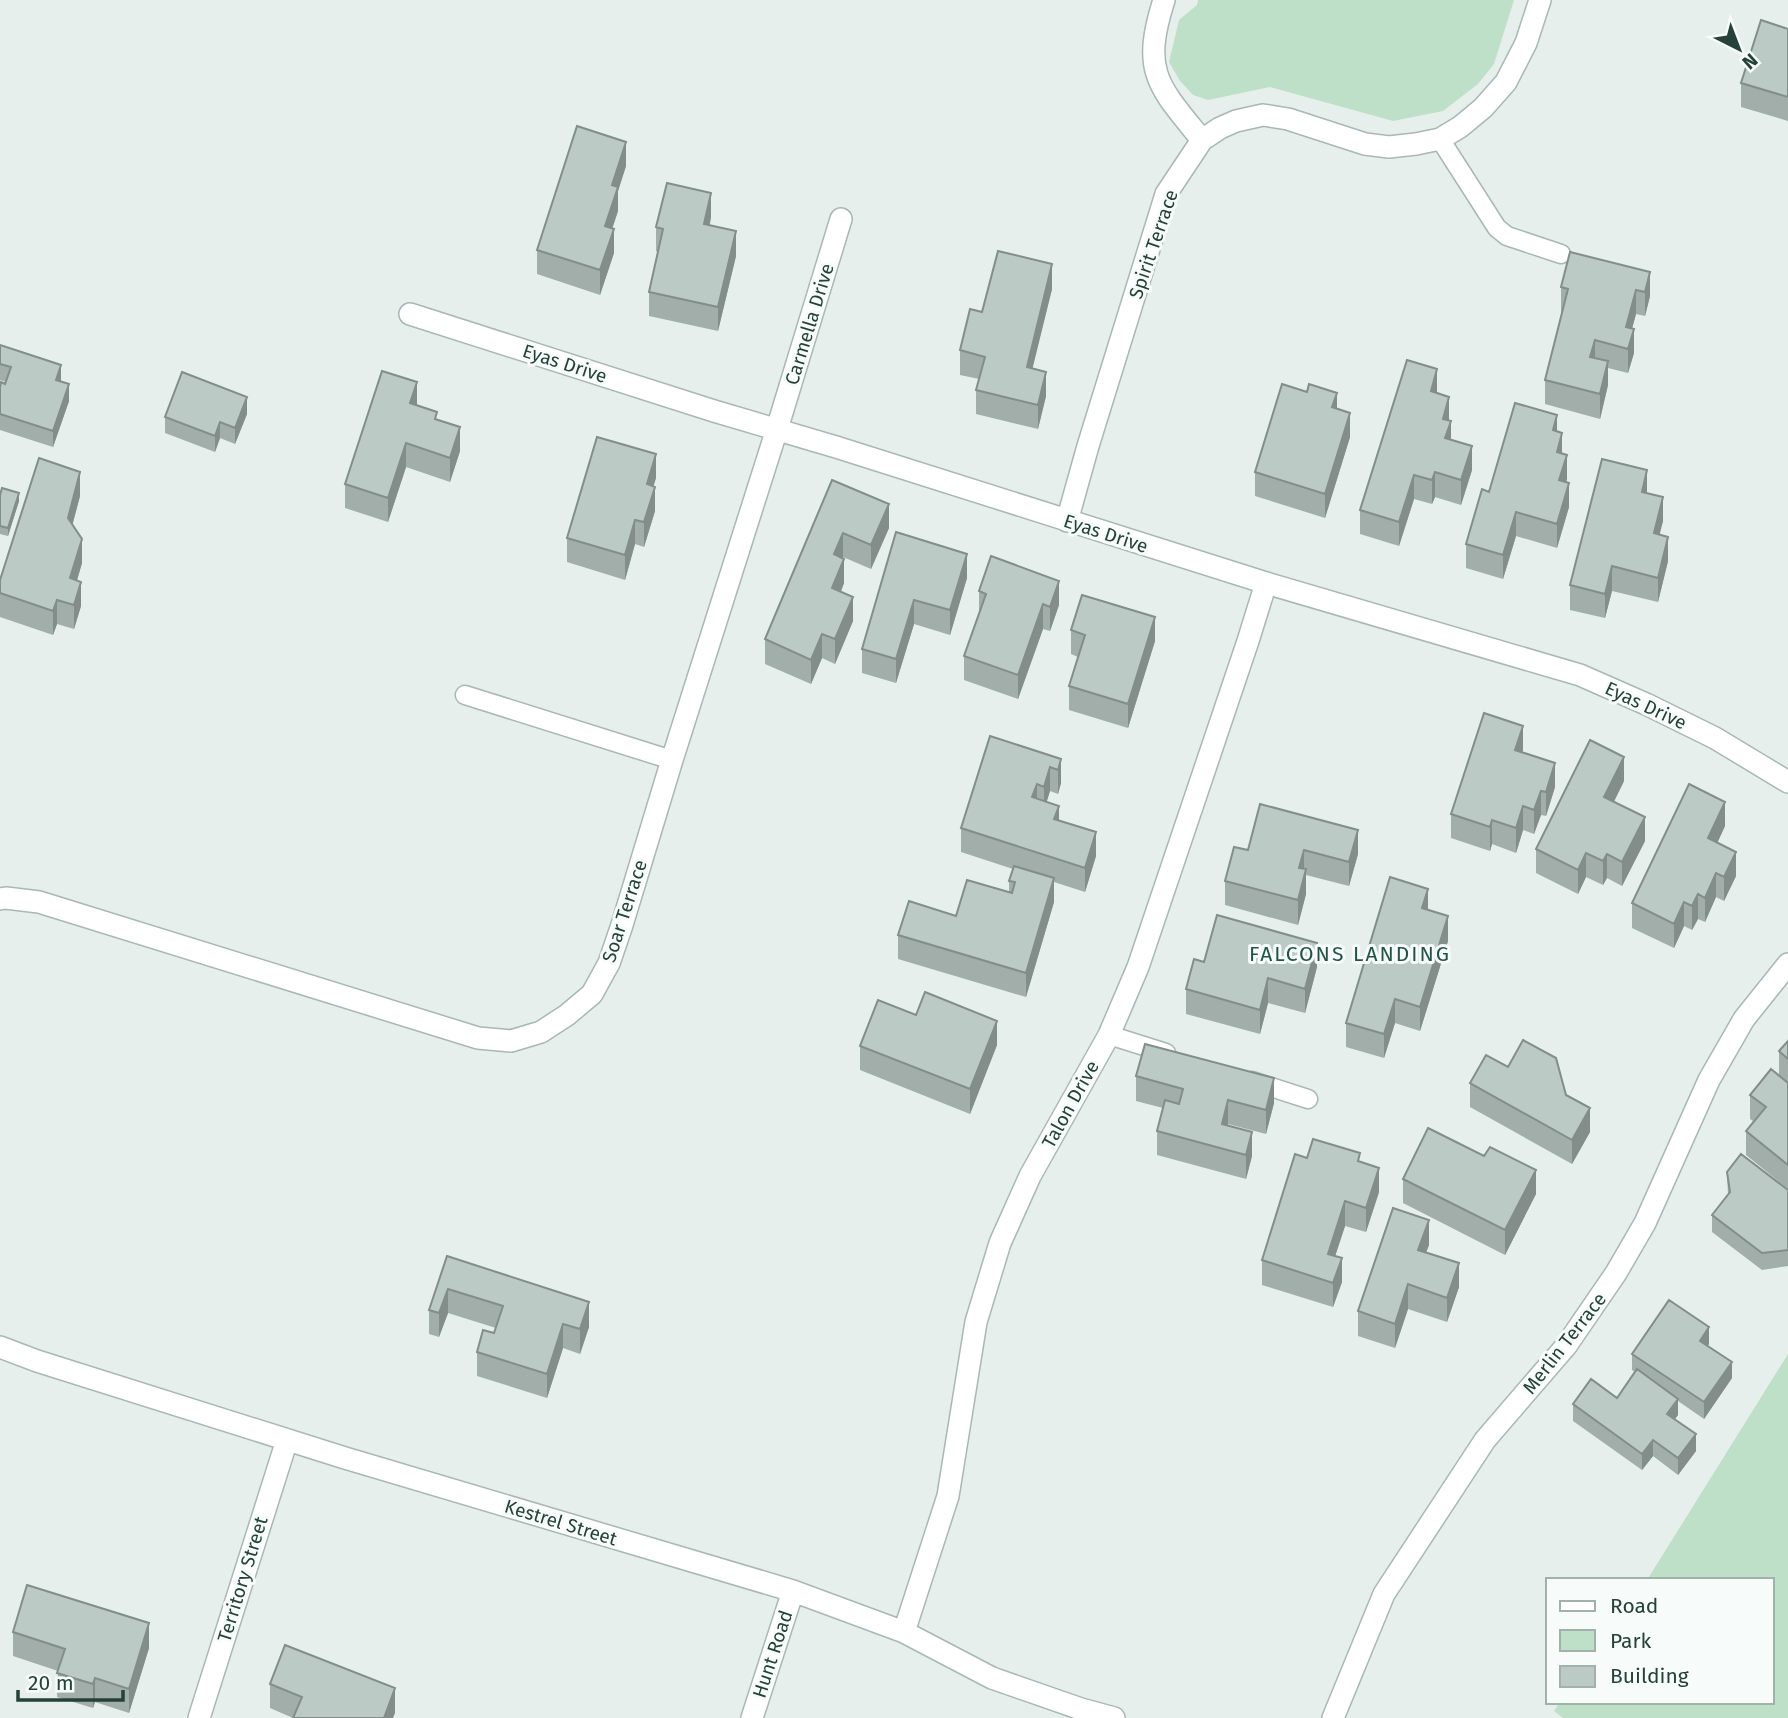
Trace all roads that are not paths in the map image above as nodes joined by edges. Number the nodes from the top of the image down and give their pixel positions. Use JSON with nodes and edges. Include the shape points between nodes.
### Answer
{"nodes":[{"id":1,"x":1164,"y":0,"type":"edge"},
{"id":2,"x":1540,"y":0,"type":"edge"},
{"id":3,"x":1440,"y":139,"type":"junction"},
{"id":4,"x":1202,"y":140,"type":"junction"},
{"id":5,"x":841,"y":219,"type":"dead end"},
{"id":6,"x":1561,"y":254,"type":"dead end"},
{"id":7,"x":410,"y":314,"type":"dead end"},
{"id":8,"x":777,"y":429,"type":"junction"},
{"id":9,"x":1067,"y":521,"type":"junction"},
{"id":10,"x":1266,"y":583,"type":"junction"},
{"id":11,"x":465,"y":695,"type":"dead end"},
{"id":12,"x":672,"y":760,"type":"junction"},
{"id":13,"x":1788,"y":782,"type":"edge"},
{"id":14,"x":0,"y":899,"type":"edge"},
{"id":15,"x":1788,"y":964,"type":"edge"},
{"id":16,"x":1109,"y":1035,"type":"junction"},
{"id":17,"x":1175,"y":1056,"type":"edge"},
{"id":18,"x":1242,"y":1078,"type":"edge"},
{"id":19,"x":1308,"y":1099,"type":"dead end"},
{"id":20,"x":0,"y":1347,"type":"edge"},
{"id":21,"x":286,"y":1440,"type":"junction"},
{"id":22,"x":793,"y":1591,"type":"junction"},
{"id":23,"x":904,"y":1632,"type":"junction"},
{"id":24,"x":199,"y":1718,"type":"edge"},
{"id":25,"x":751,"y":1718,"type":"edge"},
{"id":26,"x":1114,"y":1718,"type":"edge"},
{"id":27,"x":1333,"y":1718,"type":"edge"}],
"edges":[{"from":1,"to":4,"type":"street","via":[[1154,38],[1156,74],[1165,94]]},
{"from":2,"to":3,"type":"street","name":"Spirit Terrace","via":[[1526,43],[1506,82],[1483,108]]},
{"from":3,"to":4,"type":"street","name":"Spirit Terrace","via":[[1389,147],[1365,144],[1263,115],[1236,121]]},
{"from":3,"to":6,"type":"lane","via":[[1497,228],[1507,236]]},
{"from":4,"to":9,"type":"street","name":"Spirit Terrace","via":[[1166,194]]},
{"from":5,"to":8,"type":"street","name":"Carmella Drive"},
{"from":7,"to":8,"type":"street","name":"Eyas Drive"},
{"from":8,"to":9,"type":"street","name":"Eyas Drive"},
{"from":8,"to":12,"type":"street","name":"Soar Terrace"},
{"from":9,"to":10,"type":"street","name":"Eyas Drive"},
{"from":10,"to":13,"type":"street","name":"Eyas Drive","via":[[1580,675],[1715,738]]},
{"from":10,"to":16,"type":"street","name":"Talon Drive","via":[[1138,967]]},
{"from":11,"to":12,"type":"lane"},
{"from":12,"to":14,"type":"street","name":"Soar Terrace","via":[[622,925],[592,995],[541,1032],[511,1041],[478,1038],[39,902]]},
{"from":15,"to":27,"type":"street","name":"Merlin Terrace","via":[[1744,1019],[1709,1080],[1645,1223],[1616,1273],[1566,1346],[1485,1440],[1384,1594]]},
{"from":16,"to":17,"type":"lane"},
{"from":16,"to":23,"type":"street","name":"Talon Drive","via":[[1030,1176],[1000,1243],[976,1322],[948,1496]]},
{"from":18,"to":19,"type":"lane"},
{"from":20,"to":21,"type":"street","name":"Kestrel Street"},
{"from":21,"to":22,"type":"street","name":"Kestrel Street"},
{"from":21,"to":24,"type":"street","name":"Territory Street"},
{"from":22,"to":23,"type":"street","name":"Kestrel Street"},
{"from":22,"to":25,"type":"street","name":"Hunt Road"},
{"from":23,"to":26,"type":"street","name":"Kestrel Street","via":[[992,1678]]}]}
